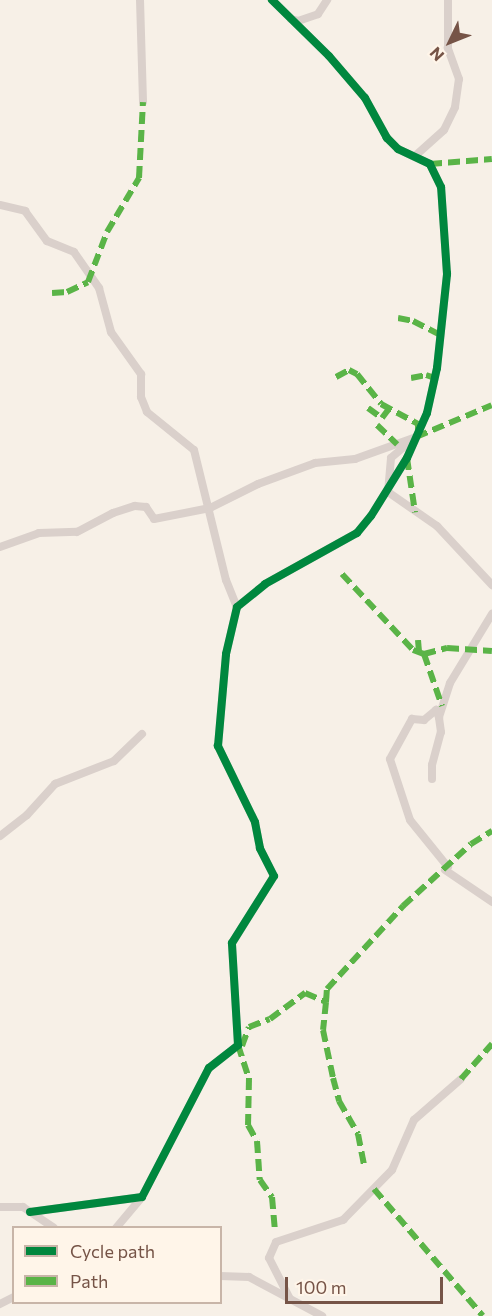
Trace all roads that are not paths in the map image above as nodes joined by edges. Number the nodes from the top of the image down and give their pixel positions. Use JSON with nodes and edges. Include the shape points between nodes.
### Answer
{"nodes":[{"id":1,"x":140,"y":0,"type":"edge"},
{"id":2,"x":272,"y":0,"type":"edge"},
{"id":3,"x":327,"y":0,"type":"edge"},
{"id":4,"x":448,"y":0,"type":"edge"},
{"id":5,"x":291,"y":18,"type":"junction"},
{"id":6,"x":143,"y":102,"type":"dead end"},
{"id":7,"x":415,"y":156,"type":"junction"},
{"id":8,"x":0,"y":205,"type":"edge"},
{"id":9,"x":416,"y":436,"type":"junction"},
{"id":10,"x":388,"y":492,"type":"junction"},
{"id":11,"x":210,"y":508,"type":"junction"},
{"id":12,"x":0,"y":547,"type":"edge"},
{"id":13,"x":492,"y":585,"type":"edge"},
{"id":14,"x":237,"y":607,"type":"junction"},
{"id":15,"x":492,"y":614,"type":"edge"},
{"id":16,"x":439,"y":717,"type":"junction"},
{"id":17,"x":142,"y":734,"type":"dead end"},
{"id":18,"x":432,"y":779,"type":"dead end"},
{"id":19,"x":0,"y":836,"type":"edge"},
{"id":20,"x":492,"y":902,"type":"edge"},
{"id":21,"x":461,"y":1079,"type":"dead end"},
{"id":22,"x":142,"y":1197,"type":"junction"},
{"id":23,"x":0,"y":1207,"type":"edge"},
{"id":24,"x":30,"y":1212,"type":"junction"},
{"id":25,"x":52,"y":1226,"type":"edge"},
{"id":26,"x":117,"y":1226,"type":"edge"},
{"id":27,"x":222,"y":1276,"type":"edge"},
{"id":28,"x":290,"y":1299,"type":"junction"},
{"id":29,"x":322,"y":1316,"type":"edge"}],
"edges":[{"from":1,"to":6,"type":"street"},
{"from":2,"to":5,"type":"street"},
{"from":3,"to":5,"type":"street","via":[[318,14],[298,21]]},
{"from":4,"to":7,"type":"street","via":[[448,48],[459,79],[455,107],[444,130]]},
{"from":5,"to":7,"type":"street","via":[[365,98],[387,138]]},
{"from":7,"to":9,"type":"street","via":[[430,164],[441,188],[447,274],[437,368],[427,413]]},
{"from":8,"to":11,"type":"street","via":[[25,211],[37,231],[48,241],[67,246],[84,266],[99,288],[111,332],[141,374],[141,397],[147,412],[194,450]]},
{"from":9,"to":10,"type":"street"},
{"from":9,"to":10,"type":"street","via":[[391,458]]},
{"from":9,"to":11,"type":"street","via":[[356,459],[315,463],[258,484]]},
{"from":10,"to":13,"type":"street","via":[[437,526]]},
{"from":10,"to":14,"type":"street","via":[[357,533],[265,584]]},
{"from":11,"to":12,"type":"street","via":[[154,519],[146,507],[135,507],[113,513],[77,532],[39,533]]},
{"from":11,"to":14,"type":"street","via":[[226,580]]},
{"from":14,"to":22,"type":"street","via":[[226,654],[218,746],[255,822],[260,848],[274,876],[232,943],[238,1045],[209,1068]]},
{"from":15,"to":16,"type":"street","via":[[450,683]]},
{"from":16,"to":18,"type":"street","via":[[441,732]]},
{"from":16,"to":20,"type":"street","via":[[435,710],[424,720],[412,719],[390,759],[410,820],[447,869]]},
{"from":17,"to":19,"type":"street","via":[[114,761],[55,784],[27,815]]},
{"from":21,"to":28,"type":"street","via":[[414,1120],[392,1170],[343,1220],[276,1242],[269,1258]]},
{"from":22,"to":24,"type":"street"},
{"from":22,"to":26,"type":"street"},
{"from":23,"to":24,"type":"street","via":[[23,1207]]},
{"from":24,"to":25,"type":"street"},
{"from":27,"to":28,"type":"street","via":[[249,1277]]},
{"from":28,"to":29,"type":"street"}]}
